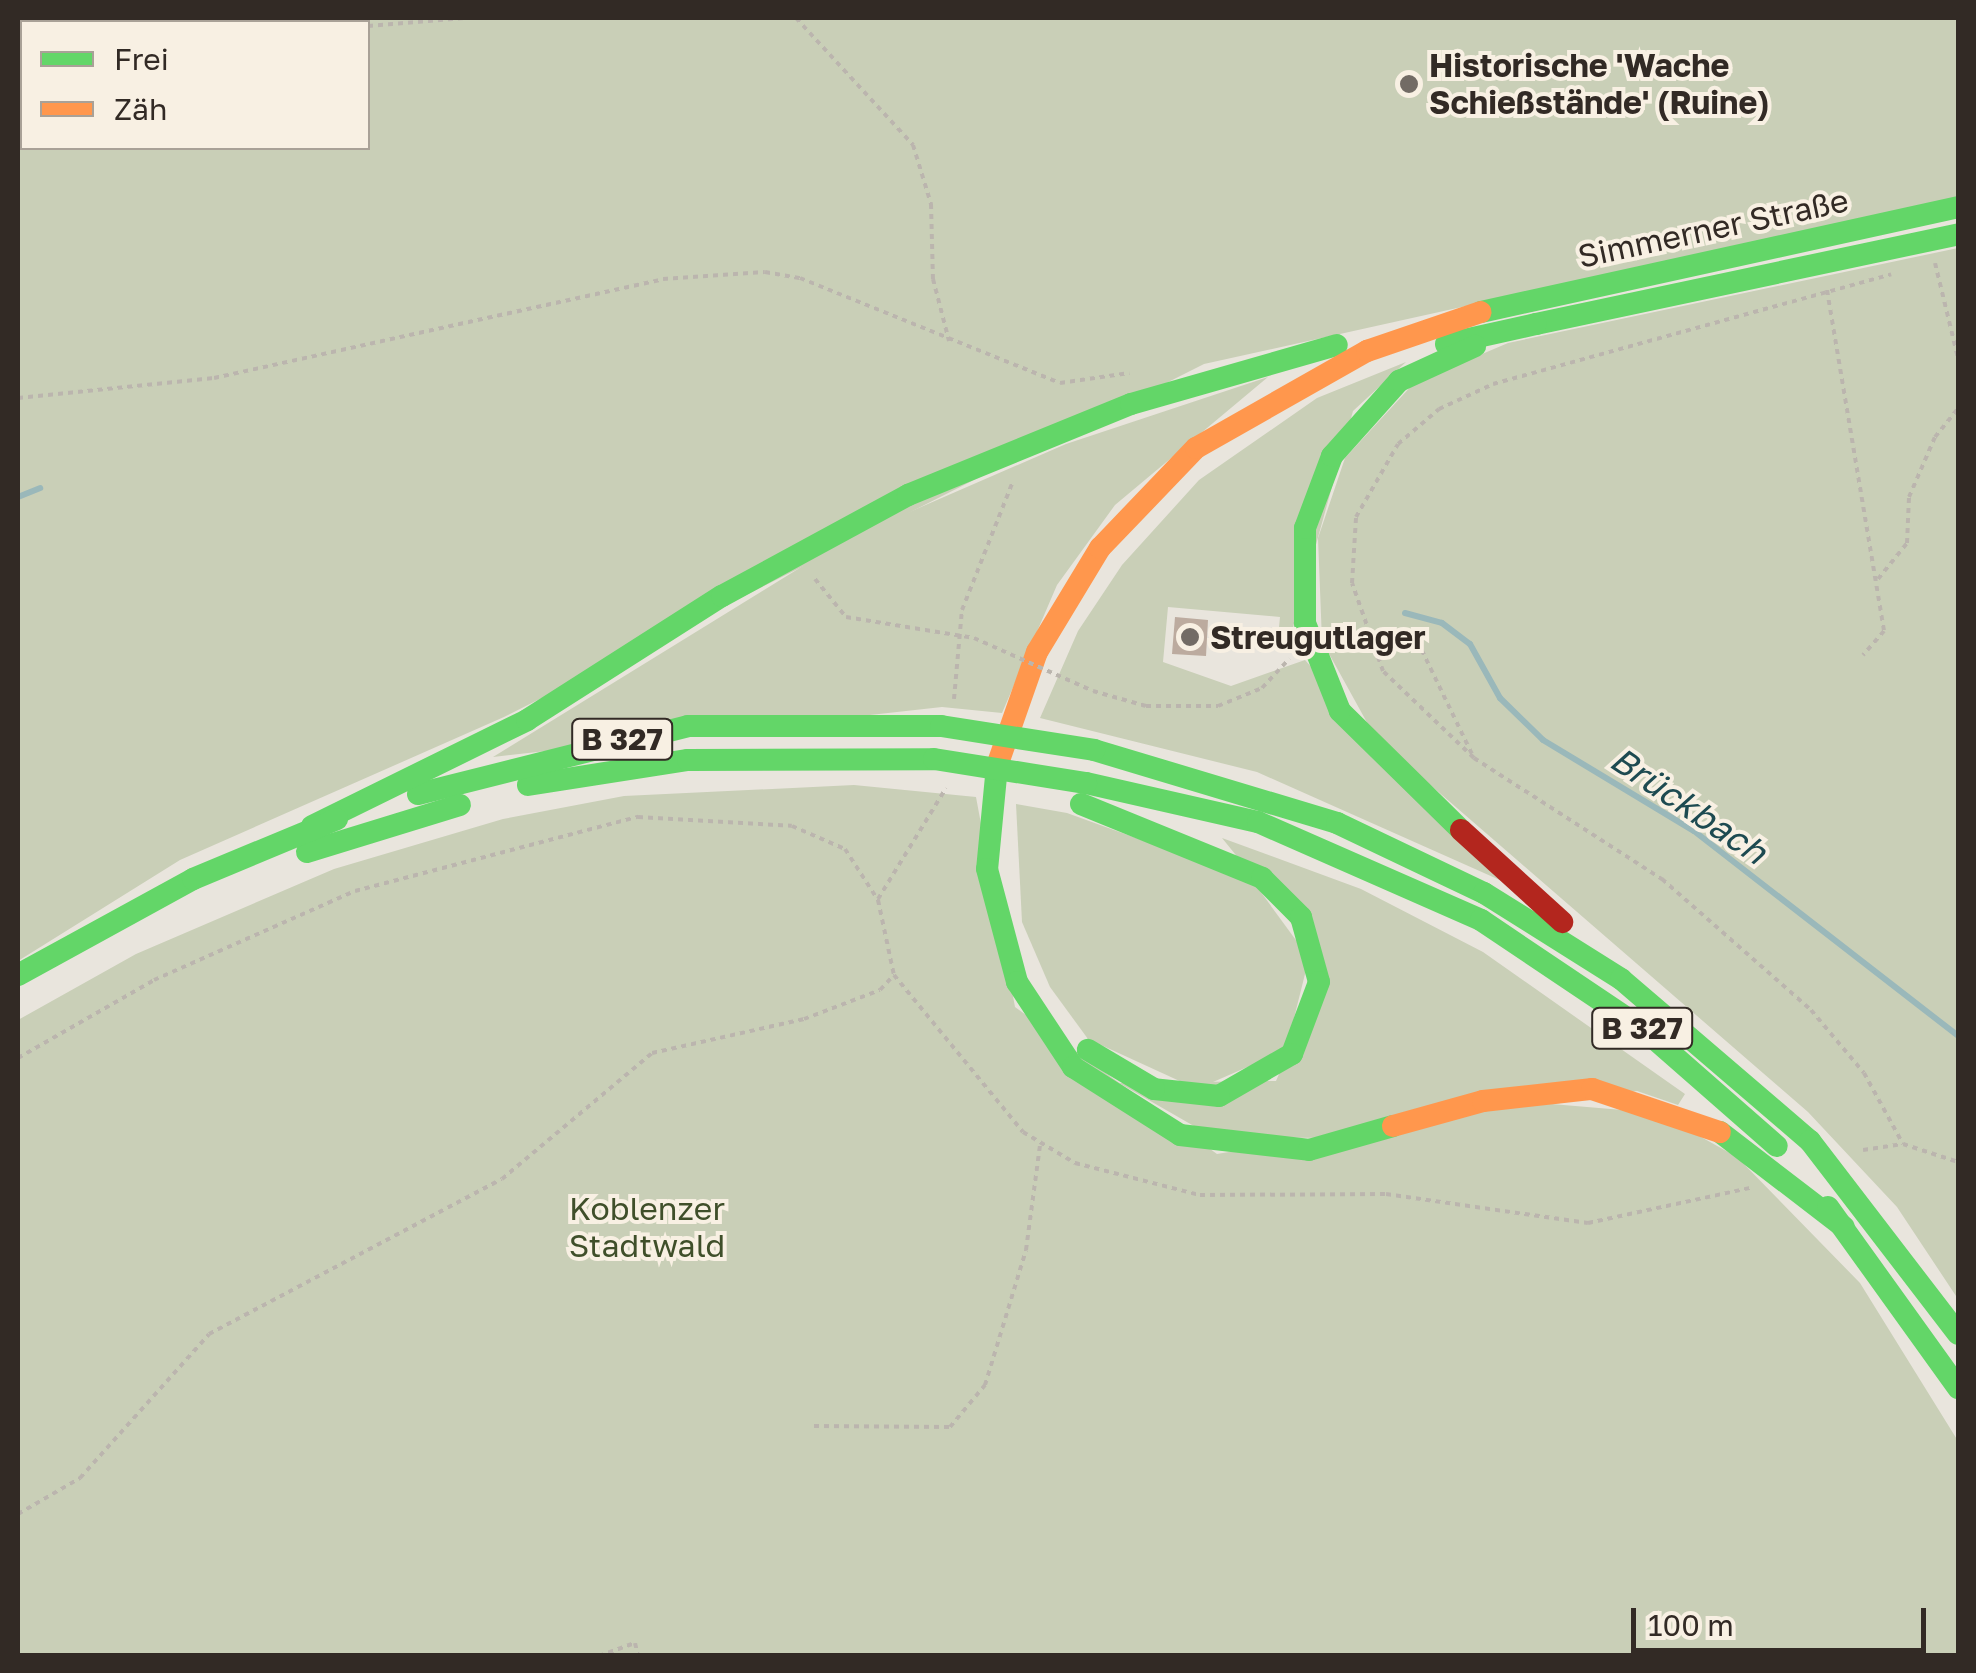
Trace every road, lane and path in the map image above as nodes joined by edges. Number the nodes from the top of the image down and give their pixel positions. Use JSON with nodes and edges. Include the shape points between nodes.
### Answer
{"nodes":[{"id":1,"x":464,"y":18,"type":"edge"},
{"id":2,"x":796,"y":18,"type":"edge"},
{"id":3,"x":370,"y":26,"type":"edge"},
{"id":4,"x":1958,"y":208,"type":"edge"},
{"id":5,"x":1958,"y":234,"type":"edge"},
{"id":6,"x":1929,"y":240,"type":"junction"},
{"id":7,"x":1935,"y":264,"type":"junction"},
{"id":8,"x":1917,"y":268,"type":"dead end"},
{"id":9,"x":1899,"y":272,"type":"dead end"},
{"id":10,"x":1827,"y":290,"type":"junction"},
{"id":11,"x":1480,"y":312,"type":"junction"},
{"id":12,"x":1536,"y":324,"type":"junction"},
{"id":13,"x":949,"y":341,"type":"junction"},
{"id":14,"x":1958,"y":358,"type":"edge"},
{"id":15,"x":1134,"y":372,"type":"dead end"},
{"id":16,"x":18,"y":398,"type":"edge"},
{"id":17,"x":1958,"y":410,"type":"edge"},
{"id":18,"x":1020,"y":446,"type":"junction"},
{"id":19,"x":801,"y":552,"type":"junction"},
{"id":20,"x":1878,"y":579,"type":"junction"},
{"id":21,"x":958,"y":630,"type":"junction"},
{"id":22,"x":1413,"y":632,"type":"dead end"},
{"id":23,"x":1296,"y":646,"type":"dead end"},
{"id":24,"x":1863,"y":655,"type":"dead end"},
{"id":25,"x":954,"y":705,"type":"dead end"},
{"id":26,"x":1474,"y":758,"type":"junction"},
{"id":27,"x":948,"y":765,"type":"junction"},
{"id":28,"x":1084,"y":793,"type":"junction"},
{"id":29,"x":312,"y":826,"type":"junction"},
{"id":30,"x":878,"y":900,"type":"junction"},
{"id":31,"x":18,"y":975,"type":"edge"},
{"id":32,"x":894,"y":976,"type":"junction"},
{"id":33,"x":1621,"y":979,"type":"junction"},
{"id":34,"x":18,"y":992,"type":"edge"},
{"id":35,"x":18,"y":1058,"type":"edge"},
{"id":36,"x":1903,"y":1144,"type":"junction"},
{"id":37,"x":1040,"y":1145,"type":"junction"},
{"id":38,"x":1862,"y":1150,"type":"dead end"},
{"id":39,"x":1958,"y":1162,"type":"edge"},
{"id":40,"x":1750,"y":1188,"type":"dead end"},
{"id":41,"x":1844,"y":1227,"type":"junction"},
{"id":42,"x":1958,"y":1334,"type":"edge"},
{"id":43,"x":1958,"y":1388,"type":"edge"},
{"id":44,"x":814,"y":1426,"type":"dead end"},
{"id":45,"x":18,"y":1514,"type":"edge"},
{"id":46,"x":599,"y":1656,"type":"edge"},
{"id":47,"x":638,"y":1656,"type":"edge"}],
"edges":[{"from":1,"to":3,"type":"path"},
{"from":2,"to":13,"type":"path","via":[[913,144],[932,204],[933,279]]},
{"from":4,"to":11,"type":"main road","name":"Simmerner Straße"},
{"from":5,"to":6,"type":"main road","name":"Simmerner Straße"},
{"from":6,"to":7,"type":"path"},
{"from":6,"to":12,"type":"main road","name":"Simmerner Straße"},
{"from":7,"to":8,"type":"path"},
{"from":7,"to":14,"type":"path"},
{"from":9,"to":10,"type":"path"},
{"from":10,"to":20,"type":"path"},
{"from":10,"to":26,"type":"path","via":[[1493,384],[1440,409],[1398,444],[1356,517],[1352,584],[1383,672]]},
{"from":11,"to":18,"type":"main road","via":[[1208,380]]},
{"from":11,"to":41,"type":"main road","via":[[1368,351],[1252,408],[1196,448],[1100,548],[1037,652],[998,760],[987,869],[1017,982],[1073,1067],[1180,1135],[1309,1150],[1483,1101],[1592,1089],[1702,1121],[1768,1161]]},
{"from":12,"to":28,"type":"main road","via":[[1375,365],[1261,423],[1208,463],[1117,560],[1035,711],[1005,813],[1004,866],[1033,974],[1060,1018],[1120,1074],[1171,1093],[1219,1096],[1274,1072],[1300,1041],[1317,998],[1318,965],[1301,918],[1228,859]]},
{"from":12,"to":33,"type":"main road","via":[[1424,367],[1360,417],[1313,497],[1300,564],[1305,623],[1340,711],[1372,750]]},
{"from":13,"to":15,"type":"path","via":[[1060,383]]},
{"from":13,"to":16,"type":"path","via":[[800,278],[764,272],[663,280],[214,378]]},
{"from":17,"to":20,"type":"path","via":[[1935,438],[1909,497],[1907,543]]},
{"from":18,"to":19,"type":"main road"},
{"from":18,"to":21,"type":"path"},
{"from":19,"to":21,"type":"path","via":[[846,617]]},
{"from":19,"to":29,"type":"main road","via":[[526,720]]},
{"from":20,"to":24,"type":"path","via":[[1884,631]]},
{"from":21,"to":23,"type":"path","bridge":true,"via":[[1094,691],[1146,706],[1218,706],[1262,688]]},
{"from":21,"to":25,"type":"path"},
{"from":22,"to":26,"type":"path"},
{"from":26,"to":36,"type":"path","via":[[1662,880],[1811,1010],[1864,1073]]},
{"from":27,"to":28,"type":"main road","number":"B 327","bridge":true},
{"from":27,"to":30,"type":"path","via":[[946,792]]},
{"from":27,"to":34,"type":"main road","number":"B 327","via":[[688,760],[520,787],[258,870]]},
{"from":28,"to":41,"type":"main road","number":"B 327","via":[[1258,822],[1481,920],[1586,986],[1716,1090]]},
{"from":29,"to":31,"type":"main road","number":"B 327"},
{"from":29,"to":33,"type":"main road","number":"B 327","bridge":true,"via":[[516,764],[688,726],[942,726],[1094,750],[1337,822],[1484,892]]},
{"from":30,"to":32,"type":"path"},
{"from":30,"to":35,"type":"path","via":[[846,850],[792,826],[638,818],[356,890],[154,980]]},
{"from":32,"to":37,"type":"path"},
{"from":32,"to":45,"type":"path","via":[[804,1019],[652,1052],[502,1179],[209,1334],[80,1478]]},
{"from":33,"to":42,"type":"main road","number":"B 327","via":[[1810,1141]]},
{"from":36,"to":38,"type":"path"},
{"from":36,"to":39,"type":"path"},
{"from":37,"to":40,"type":"path","via":[[1200,1195],[1386,1194],[1588,1223]]},
{"from":37,"to":44,"type":"path","via":[[1026,1250],[985,1385],[950,1427]]},
{"from":41,"to":43,"type":"main road","number":"B 327"},
{"from":46,"to":47,"type":"path","via":[[635,1643]]}]}
